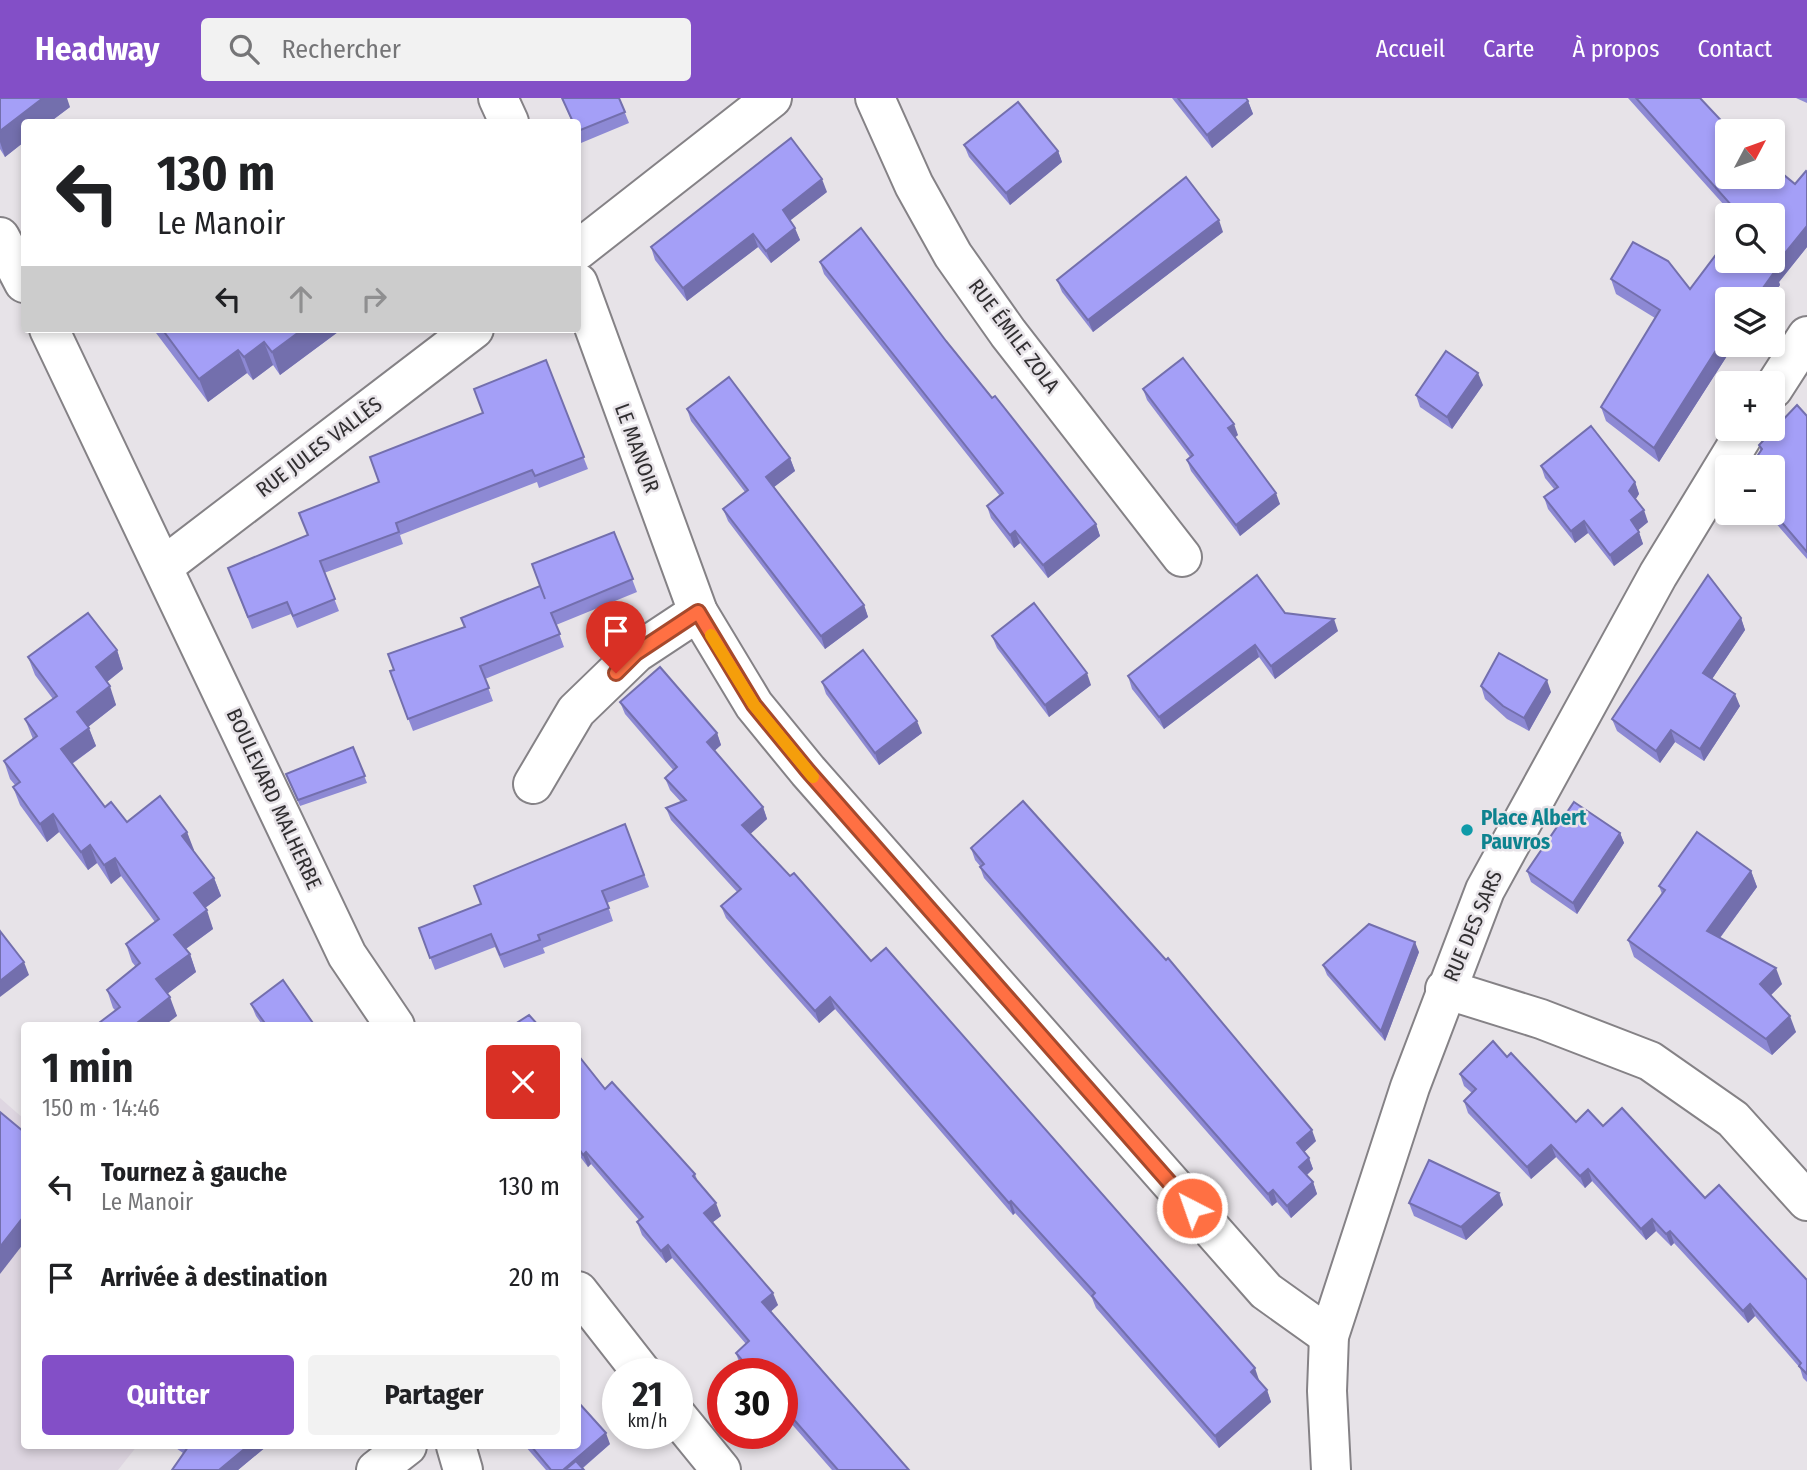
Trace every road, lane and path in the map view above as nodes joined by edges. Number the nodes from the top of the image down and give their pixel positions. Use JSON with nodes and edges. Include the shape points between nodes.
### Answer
{"nodes":[{"id":1,"x":498,"y":98,"type":"edge"},
{"id":2,"x":772,"y":98,"type":"edge"},
{"id":3,"x":875,"y":98,"type":"edge"},
{"id":4,"x":508,"y":119,"type":"edge"},
{"id":5,"x":0,"y":237,"type":"edge"},
{"id":6,"x":581,"y":248,"type":"edge"},
{"id":7,"x":21,"y":277,"type":"edge"},
{"id":8,"x":581,"y":291,"type":"edge"},
{"id":9,"x":51,"y":333,"type":"edge"},
{"id":10,"x":469,"y":333,"type":"edge"},
{"id":11,"x":1806,"y":342,"type":"edge"},
{"id":12,"x":1785,"y":372,"type":"edge"},
{"id":13,"x":1740,"y":441,"type":"edge"},
{"id":14,"x":1182,"y":557,"type":"dead end"},
{"id":15,"x":164,"y":566,"type":"junction"},
{"id":16,"x":698,"y":612,"type":"junction"},
{"id":17,"x":533,"y":784,"type":"dead end"},
{"id":18,"x":1446,"y":989,"type":"junction"},
{"id":19,"x":391,"y":1022,"type":"edge"},
{"id":20,"x":1807,"y":1201,"type":"edge"},
{"id":21,"x":582,"y":1305,"type":"edge"},
{"id":22,"x":1329,"y":1336,"type":"junction"},
{"id":23,"x":629,"y":1358,"type":"edge"},
{"id":24,"x":693,"y":1435,"type":"edge"},
{"id":25,"x":403,"y":1449,"type":"edge"},
{"id":26,"x":457,"y":1449,"type":"edge"},
{"id":27,"x":376,"y":1470,"type":"edge"},
{"id":28,"x":463,"y":1470,"type":"edge"},
{"id":29,"x":722,"y":1470,"type":"edge"},
{"id":30,"x":1331,"y":1470,"type":"edge"}],
"edges":[{"from":1,"to":4,"type":"street"},
{"from":2,"to":6,"type":"street"},
{"from":3,"to":14,"type":"street","name":"RUE ÉMILE ZOLA","via":[[914,185],[953,255]]},
{"from":5,"to":7,"type":"street"},
{"from":8,"to":16,"type":"street","name":"LE MANOIR"},
{"from":9,"to":15,"type":"street","name":"BOULEVARD MALHERBE"},
{"from":10,"to":15,"type":"street","name":"RUE JULES VALLÈS"},
{"from":11,"to":12,"type":"street"},
{"from":13,"to":18,"type":"street","name":"RUE DES SARS","via":[[1658,575],[1485,890]]},
{"from":15,"to":19,"type":"street","name":"BOULEVARD MALHERBE","via":[[347,955]]},
{"from":16,"to":17,"type":"street","via":[[636,653],[576,711]]},
{"from":16,"to":22,"type":"street","name":"LE MANOIR","via":[[754,705],[808,771],[1266,1291]]},
{"from":18,"to":20,"type":"street","via":[[1541,1018],[1650,1060],[1733,1119]]},
{"from":18,"to":22,"type":"street","name":"RUE DES SARS"},
{"from":21,"to":23,"type":"street"},
{"from":22,"to":30,"type":"street","name":"RUE DES SARS"},
{"from":24,"to":29,"type":"street"},
{"from":25,"to":27,"type":"street"},
{"from":26,"to":28,"type":"street"}]}
